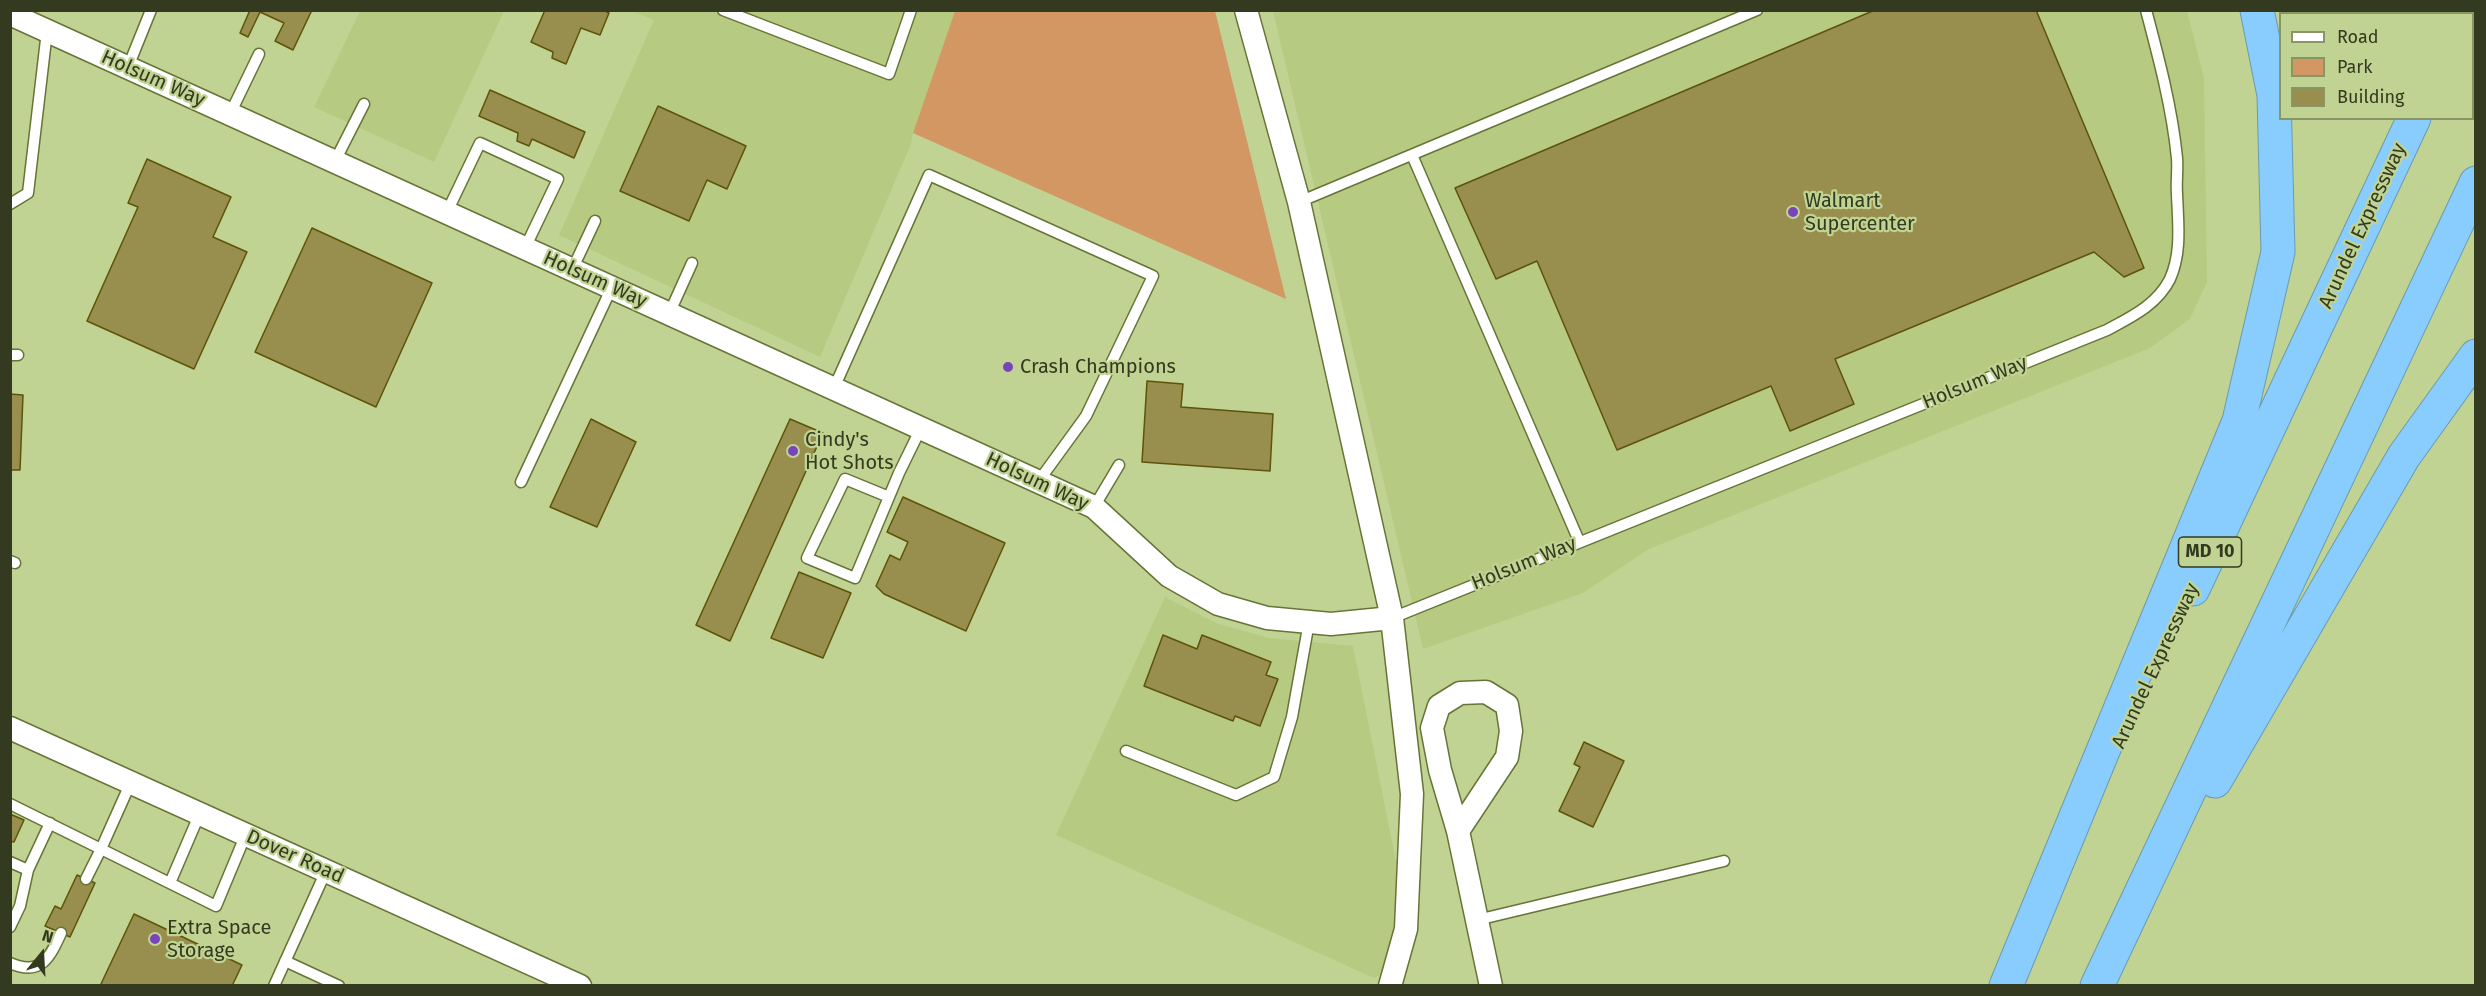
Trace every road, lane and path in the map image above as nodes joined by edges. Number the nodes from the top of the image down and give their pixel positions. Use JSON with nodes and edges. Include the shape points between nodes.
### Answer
{"nodes":[{"id":1,"x":151,"y":10,"type":"edge"},
{"id":2,"x":723,"y":10,"type":"edge"},
{"id":3,"x":911,"y":10,"type":"edge"},
{"id":4,"x":1246,"y":10,"type":"edge"},
{"id":5,"x":1757,"y":10,"type":"edge"},
{"id":6,"x":2146,"y":10,"type":"edge"},
{"id":7,"x":2257,"y":10,"type":"edge"},
{"id":8,"x":10,"y":14,"type":"edge"},
{"id":9,"x":47,"y":31,"type":"junction"},
{"id":10,"x":259,"y":54,"type":"dead end"},
{"id":11,"x":128,"y":67,"type":"junction"},
{"id":12,"x":364,"y":104,"type":"dead end"},
{"id":13,"x":230,"y":114,"type":"junction"},
{"id":14,"x":2413,"y":120,"type":"edge"},
{"id":15,"x":1412,"y":155,"type":"junction"},
{"id":16,"x":335,"y":161,"type":"junction"},
{"id":17,"x":2475,"y":183,"type":"edge"},
{"id":18,"x":1299,"y":202,"type":"junction"},
{"id":19,"x":10,"y":204,"type":"edge"},
{"id":20,"x":447,"y":212,"type":"junction"},
{"id":21,"x":595,"y":221,"type":"dead end"},
{"id":22,"x":525,"y":248,"type":"junction"},
{"id":23,"x":692,"y":263,"type":"dead end"},
{"id":24,"x":572,"y":270,"type":"junction"},
{"id":25,"x":612,"y":286,"type":"junction"},
{"id":26,"x":669,"y":314,"type":"junction"},
{"id":27,"x":2475,"y":356,"type":"edge"},
{"id":28,"x":834,"y":388,"type":"junction"},
{"id":29,"x":921,"y":428,"type":"junction"},
{"id":30,"x":1119,"y":465,"type":"dead end"},
{"id":31,"x":521,"y":482,"type":"dead end"},
{"id":32,"x":1038,"y":482,"type":"junction"},
{"id":33,"x":889,"y":497,"type":"junction"},
{"id":34,"x":1094,"y":507,"type":"junction"},
{"id":35,"x":1579,"y":542,"type":"junction"},
{"id":36,"x":1392,"y":618,"type":"junction"},
{"id":37,"x":1309,"y":622,"type":"junction"},
{"id":38,"x":10,"y":728,"type":"edge"},
{"id":39,"x":1126,"y":751,"type":"dead end"},
{"id":40,"x":131,"y":782,"type":"junction"},
{"id":41,"x":10,"y":804,"type":"edge"},
{"id":42,"x":200,"y":813,"type":"junction"},
{"id":43,"x":50,"y":823,"type":"junction"},
{"id":44,"x":1458,"y":831,"type":"junction"},
{"id":45,"x":246,"y":834,"type":"junction"},
{"id":46,"x":101,"y":849,"type":"junction"},
{"id":47,"x":1724,"y":861,"type":"dead end"},
{"id":48,"x":10,"y":862,"type":"edge"},
{"id":49,"x":28,"y":870,"type":"junction"},
{"id":50,"x":326,"y":871,"type":"junction"},
{"id":51,"x":86,"y":879,"type":"dead end"},
{"id":52,"x":170,"y":883,"type":"junction"},
{"id":53,"x":1477,"y":920,"type":"junction"},
{"id":54,"x":10,"y":927,"type":"edge"},
{"id":55,"x":61,"y":933,"type":"dead end"},
{"id":56,"x":285,"y":961,"type":"junction"},
{"id":57,"x":10,"y":963,"type":"edge"},
{"id":58,"x":2099,"y":980,"type":"edge"},
{"id":59,"x":274,"y":986,"type":"edge"},
{"id":60,"x":339,"y":986,"type":"edge"},
{"id":61,"x":580,"y":986,"type":"edge"},
{"id":62,"x":1390,"y":986,"type":"edge"},
{"id":63,"x":1491,"y":986,"type":"edge"},
{"id":64,"x":2006,"y":986,"type":"edge"}],
"edges":[{"from":1,"to":11,"type":"lane"},
{"from":2,"to":3,"type":"lane","via":[[889,74]]},
{"from":4,"to":18,"type":"street"},
{"from":5,"to":15,"type":"lane"},
{"from":6,"to":35,"type":"lane","name":"Holsum Way","via":[[2166,89],[2177,159],[2180,226],[2177,257],[2169,280],[2152,304],[2107,330]]},
{"from":7,"to":64,"type":"highway","via":[[2274,95],[2278,252],[2239,422]]},
{"from":8,"to":9,"type":"street","name":"Holsum Way"},
{"from":9,"to":11,"type":"street","name":"Holsum Way"},
{"from":9,"to":19,"type":"lane","via":[[28,194]]},
{"from":10,"to":13,"type":"lane"},
{"from":11,"to":13,"type":"street","name":"Holsum Way"},
{"from":12,"to":16,"type":"lane"},
{"from":13,"to":16,"type":"street","name":"Holsum Way"},
{"from":14,"to":64,"type":"highway","name":"Arundel Expressway","number":"MD 10"},
{"from":15,"to":18,"type":"lane"},
{"from":15,"to":35,"type":"lane"},
{"from":16,"to":20,"type":"street","name":"Holsum Way"},
{"from":17,"to":58,"type":"highway"},
{"from":18,"to":36,"type":"street"},
{"from":20,"to":22,"type":"street","name":"Holsum Way"},
{"from":20,"to":22,"type":"lane","via":[[480,143],[558,179]]},
{"from":21,"to":24,"type":"lane"},
{"from":22,"to":24,"type":"street","name":"Holsum Way"},
{"from":23,"to":26,"type":"lane"},
{"from":24,"to":25,"type":"street","name":"Holsum Way"},
{"from":25,"to":26,"type":"street","name":"Holsum Way"},
{"from":25,"to":31,"type":"lane"},
{"from":26,"to":28,"type":"street","name":"Holsum Way"},
{"from":27,"to":58,"type":"highway","via":[[2404,456]]},
{"from":28,"to":29,"type":"street","name":"Holsum Way"},
{"from":28,"to":32,"type":"lane","via":[[929,175],[1153,276],[1086,416]]},
{"from":29,"to":32,"type":"street","name":"Holsum Way"},
{"from":29,"to":33,"type":"lane"},
{"from":30,"to":34,"type":"lane"},
{"from":32,"to":34,"type":"street","name":"Holsum Way"},
{"from":33,"to":33,"type":"lane","via":[[855,578],[807,558],[845,479]]},
{"from":34,"to":37,"type":"street","name":"Holsum Way","via":[[1169,576],[1218,603],[1267,618]]},
{"from":35,"to":36,"type":"lane","name":"Holsum Way"},
{"from":36,"to":37,"type":"street","name":"Holsum Way","via":[[1330,624]]},
{"from":36,"to":62,"type":"street","via":[[1412,794],[1406,929]]},
{"from":37,"to":39,"type":"lane","via":[[1292,717],[1274,777],[1236,795]]},
{"from":38,"to":40,"type":"street","name":"Dover Road"},
{"from":40,"to":42,"type":"street","name":"Dover Road"},
{"from":40,"to":46,"type":"lane"},
{"from":41,"to":43,"type":"lane"},
{"from":42,"to":45,"type":"street","name":"Dover Road"},
{"from":42,"to":52,"type":"lane"},
{"from":43,"to":46,"type":"lane"},
{"from":43,"to":49,"type":"lane"},
{"from":44,"to":44,"type":"street","via":[[1432,728],[1439,706],[1460,693],[1486,692],[1507,705],[1511,731],[1507,757]]},
{"from":44,"to":53,"type":"street"},
{"from":45,"to":50,"type":"street","name":"Dover Road"},
{"from":45,"to":52,"type":"lane","via":[[216,906]]},
{"from":46,"to":51,"type":"lane"},
{"from":46,"to":52,"type":"lane"},
{"from":47,"to":53,"type":"lane"},
{"from":48,"to":49,"type":"lane"},
{"from":49,"to":54,"type":"lane","via":[[20,906]]},
{"from":50,"to":56,"type":"lane"},
{"from":50,"to":61,"type":"street","name":"Dover Road"},
{"from":53,"to":63,"type":"street"},
{"from":55,"to":57,"type":"lane","via":[[50,958],[36,967]]},
{"from":56,"to":59,"type":"lane"},
{"from":56,"to":60,"type":"lane"}]}
